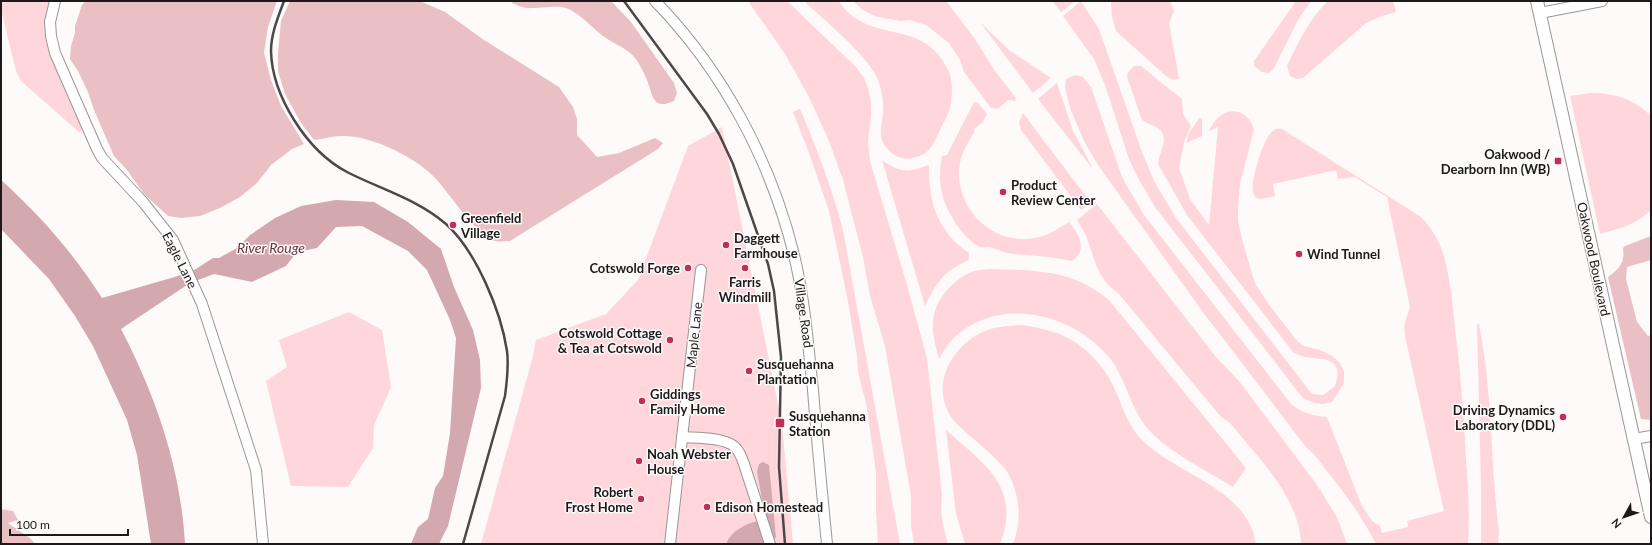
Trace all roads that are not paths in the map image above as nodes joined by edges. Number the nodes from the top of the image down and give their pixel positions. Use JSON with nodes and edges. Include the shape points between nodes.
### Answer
{"nodes":[{"id":1,"x":55,"y":1,"type":"edge"},
{"id":2,"x":655,"y":1,"type":"edge"},
{"id":3,"x":1537,"y":1,"type":"edge"},
{"id":4,"x":1602,"y":1,"type":"edge"},
{"id":5,"x":1540,"y":13,"type":"junction"},
{"id":6,"x":701,"y":270,"type":"dead end"},
{"id":7,"x":1651,"y":436,"type":"edge"},
{"id":8,"x":682,"y":437,"type":"junction"},
{"id":9,"x":1634,"y":439,"type":"junction"},
{"id":10,"x":1651,"y":517,"type":"edge"},
{"id":11,"x":263,"y":544,"type":"edge"},
{"id":12,"x":670,"y":544,"type":"edge"},
{"id":13,"x":770,"y":544,"type":"edge"},
{"id":14,"x":827,"y":544,"type":"edge"}],
"edges":[{"from":1,"to":11,"type":"street","name":"Eagle Lane","via":[[50,22],[51,36],[96,149],[173,240],[202,304],[256,470]]},
{"from":2,"to":14,"type":"street","name":"Village Road","via":[[685,36],[726,92],[762,160],[781,208],[795,256],[804,310]]},
{"from":3,"to":5,"type":"main road","name":"Oakwood Boulevard"},
{"from":4,"to":5,"type":"street"},
{"from":5,"to":9,"type":"main road","name":"Oakwood Boulevard"},
{"from":6,"to":8,"type":"street","name":"Maple Lane"},
{"from":7,"to":9,"type":"street"},
{"from":8,"to":12,"type":"street","name":"Maple Lane"},
{"from":8,"to":13,"type":"street","via":[[721,441],[736,447],[741,454]]},
{"from":9,"to":10,"type":"main road","name":"Oakwood Boulevard"}]}
